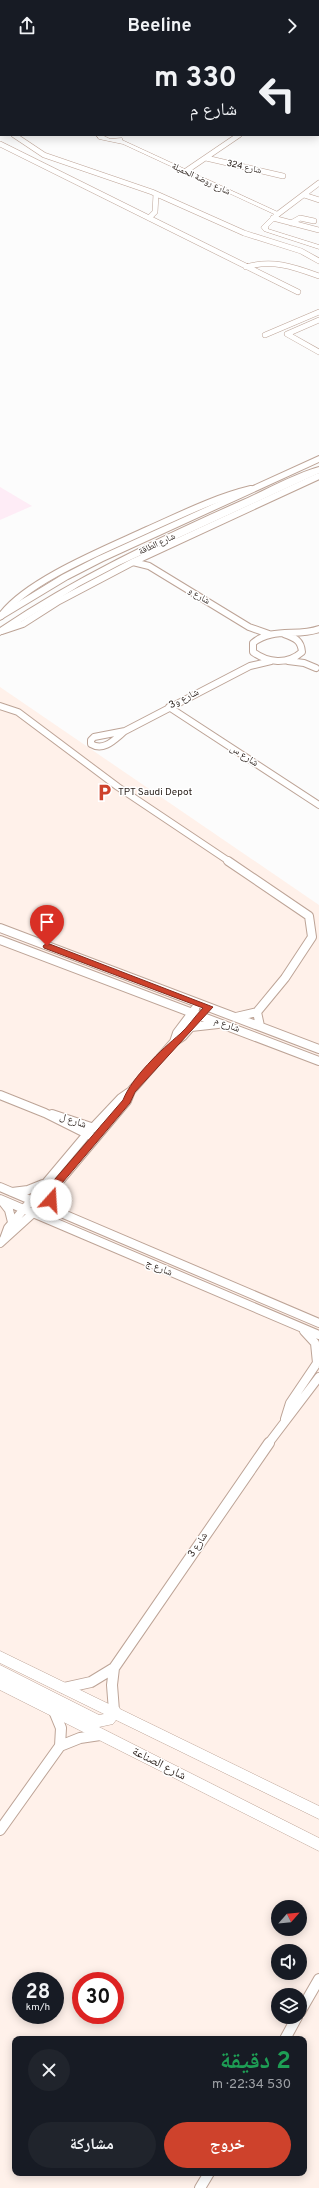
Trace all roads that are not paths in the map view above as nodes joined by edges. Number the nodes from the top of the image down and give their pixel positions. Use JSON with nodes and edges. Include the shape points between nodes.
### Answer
{"nodes":[{"id":1,"x":16,"y":136,"type":"edge"},
{"id":2,"x":100,"y":136,"type":"edge"},
{"id":3,"x":238,"y":136,"type":"edge"},
{"id":4,"x":123,"y":138,"type":"edge"},
{"id":5,"x":0,"y":144,"type":"edge"},
{"id":6,"x":206,"y":158,"type":"junction"},
{"id":7,"x":186,"y":171,"type":"junction"},
{"id":8,"x":283,"y":176,"type":"dead end"},
{"id":9,"x":319,"y":183,"type":"edge"},
{"id":10,"x":309,"y":192,"type":"junction"},
{"id":11,"x":156,"y":194,"type":"junction"},
{"id":12,"x":319,"y":194,"type":"edge"},
{"id":13,"x":304,"y":195,"type":"junction"},
{"id":14,"x":319,"y":200,"type":"edge"},
{"id":15,"x":275,"y":216,"type":"junction"},
{"id":16,"x":149,"y":218,"type":"junction"},
{"id":17,"x":298,"y":219,"type":"junction"},
{"id":18,"x":314,"y":221,"type":"dead end"},
{"id":19,"x":292,"y":223,"type":"junction"},
{"id":20,"x":319,"y":225,"type":"edge"},
{"id":21,"x":319,"y":230,"type":"edge"},
{"id":22,"x":319,"y":247,"type":"edge"},
{"id":23,"x":319,"y":260,"type":"edge"},
{"id":24,"x":246,"y":267,"type":"junction"},
{"id":25,"x":319,"y":276,"type":"edge"},
{"id":26,"x":298,"y":292,"type":"dead end"},
{"id":27,"x":319,"y":312,"type":"edge"},
{"id":28,"x":319,"y":320,"type":"edge"},
{"id":29,"x":265,"y":335,"type":"dead end"},
{"id":30,"x":319,"y":352,"type":"edge"},
{"id":31,"x":319,"y":459,"type":"edge"},
{"id":32,"x":319,"y":470,"type":"edge"},
{"id":33,"x":319,"y":476,"type":"edge"},
{"id":34,"x":312,"y":479,"type":"junction"},
{"id":35,"x":319,"y":480,"type":"edge"},
{"id":36,"x":144,"y":557,"type":"junction"},
{"id":37,"x":133,"y":562,"type":"junction"},
{"id":38,"x":149,"y":566,"type":"junction"},
{"id":39,"x":1,"y":617,"type":"edge"},
{"id":40,"x":249,"y":627,"type":"junction"},
{"id":41,"x":319,"y":629,"type":"edge"},
{"id":42,"x":1,"y":632,"type":"edge"},
{"id":43,"x":312,"y":633,"type":"junction"},
{"id":44,"x":270,"y":634,"type":"junction"},
{"id":45,"x":284,"y":634,"type":"junction"},
{"id":46,"x":256,"y":640,"type":"junction"},
{"id":47,"x":302,"y":650,"type":"junction"},
{"id":48,"x":253,"y":652,"type":"junction"},
{"id":49,"x":271,"y":661,"type":"junction"},
{"id":50,"x":286,"y":661,"type":"junction"},
{"id":51,"x":244,"y":668,"type":"junction"},
{"id":52,"x":318,"y":668,"type":"edge"},
{"id":53,"x":0,"y":706,"type":"edge"},
{"id":54,"x":169,"y":707,"type":"junction"},
{"id":55,"x":125,"y":731,"type":"dead end"},
{"id":56,"x":319,"y":805,"type":"edge"},
{"id":57,"x":0,"y":928,"type":"edge"},
{"id":58,"x":0,"y":940,"type":"edge"},
{"id":59,"x":120,"y":974,"type":"junction"},
{"id":60,"x":113,"y":982,"type":"junction"},
{"id":61,"x":171,"y":1004,"type":"junction"},
{"id":62,"x":199,"y":1004,"type":"junction"},
{"id":63,"x":208,"y":1007,"type":"junction"},
{"id":64,"x":192,"y":1012,"type":"junction"},
{"id":65,"x":257,"y":1012,"type":"junction"},
{"id":66,"x":201,"y":1016,"type":"junction"},
{"id":67,"x":236,"y":1018,"type":"junction"},
{"id":68,"x":224,"y":1024,"type":"junction"},
{"id":69,"x":182,"y":1025,"type":"junction"},
{"id":70,"x":260,"y":1026,"type":"junction"},
{"id":71,"x":191,"y":1027,"type":"junction"},
{"id":72,"x":174,"y":1042,"type":"junction"},
{"id":73,"x":319,"y":1049,"type":"edge"},
{"id":74,"x":319,"y":1061,"type":"edge"},
{"id":75,"x":0,"y":1095,"type":"edge"},
{"id":76,"x":94,"y":1133,"type":"junction"},
{"id":77,"x":49,"y":1185,"type":"junction"},
{"id":78,"x":0,"y":1188,"type":"edge"},
{"id":79,"x":10,"y":1192,"type":"junction"},
{"id":80,"x":0,"y":1199,"type":"edge"},
{"id":81,"x":30,"y":1200,"type":"junction"},
{"id":82,"x":39,"y":1204,"type":"junction"},
{"id":83,"x":22,"y":1210,"type":"junction"},
{"id":84,"x":58,"y":1213,"type":"junction"},
{"id":85,"x":32,"y":1214,"type":"junction"},
{"id":86,"x":47,"y":1221,"type":"junction"},
{"id":87,"x":12,"y":1222,"type":"junction"},
{"id":88,"x":22,"y":1224,"type":"junction"},
{"id":89,"x":2,"y":1241,"type":"edge"},
{"id":90,"x":316,"y":1320,"type":"edge"},
{"id":91,"x":299,"y":1327,"type":"junction"},
{"id":92,"x":319,"y":1335,"type":"edge"},
{"id":93,"x":318,"y":1362,"type":"edge"},
{"id":94,"x":319,"y":1377,"type":"edge"},
{"id":95,"x":284,"y":1422,"type":"junction"},
{"id":96,"x":0,"y":1657,"type":"edge"},
{"id":97,"x":114,"y":1668,"type":"junction"},
{"id":98,"x":0,"y":1671,"type":"edge"},
{"id":99,"x":0,"y":1683,"type":"edge"},
{"id":100,"x":63,"y":1688,"type":"junction"},
{"id":101,"x":54,"y":1711,"type":"junction"},
{"id":102,"x":114,"y":1711,"type":"junction"},
{"id":103,"x":102,"y":1735,"type":"junction"},
{"id":104,"x":60,"y":1746,"type":"junction"},
{"id":105,"x":319,"y":1813,"type":"edge"},
{"id":106,"x":0,"y":1830,"type":"edge"},
{"id":107,"x":319,"y":1845,"type":"edge"},
{"id":108,"x":319,"y":1979,"type":"edge"},
{"id":109,"x":307,"y":2000,"type":"edge"},
{"id":110,"x":293,"y":2024,"type":"edge"},
{"id":111,"x":287,"y":2036,"type":"edge"},
{"id":112,"x":207,"y":2176,"type":"edge"},
{"id":113,"x":200,"y":2188,"type":"edge"}],
"edges":[{"from":1,"to":11,"type":"street","via":[[44,155]]},
{"from":2,"to":4,"type":"street","name":"شارع روضة الحميلة","via":[[113,140]]},
{"from":3,"to":6,"type":"street"},
{"from":4,"to":7,"type":"street","name":"شارع روضة الحميلة"},
{"from":5,"to":16,"type":"street"},
{"from":6,"to":7,"type":"street"},
{"from":6,"to":8,"type":"street","name":"شارع 324"},
{"from":7,"to":15,"type":"street","name":"شارع روضة الحميلة"},
{"from":9,"to":10,"type":"street"},
{"from":10,"to":12,"type":"street"},
{"from":10,"to":13,"type":"street"},
{"from":11,"to":16,"type":"street","via":[[156,211]]},
{"from":11,"to":23,"type":"street","via":[[244,233],[301,251]]},
{"from":13,"to":14,"type":"street"},
{"from":13,"to":15,"type":"street"},
{"from":15,"to":19,"type":"street"},
{"from":15,"to":22,"type":"street","via":[[264,226],[266,230]]},
{"from":16,"to":24,"type":"street"},
{"from":17,"to":18,"type":"street"},
{"from":17,"to":19,"type":"street"},
{"from":17,"to":20,"type":"street"},
{"from":19,"to":21,"type":"street"},
{"from":24,"to":25,"type":"street","via":[[271,261]]},
{"from":24,"to":26,"type":"street"},
{"from":27,"to":29,"type":"street"},
{"from":28,"to":30,"type":"street","via":[[287,334]]},
{"from":31,"to":39,"type":"main road","name":"شارع الطاقة","via":[[93,563],[65,577]]},
{"from":32,"to":42,"type":"main road","name":"شارع الطاقة","via":[[110,566],[43,603]]},
{"from":33,"to":34,"type":"street","name":"شارع الطاقة"},
{"from":34,"to":35,"type":"street"},
{"from":34,"to":36,"type":"street","name":"شارع الطاقة"},
{"from":36,"to":37,"type":"street","name":"شارع الطاقة"},
{"from":36,"to":38,"type":"street","name":"شارع و"},
{"from":37,"to":38,"type":"street","name":"شارع و"},
{"from":37,"to":42,"type":"street","name":"شارع الطاقة","via":[[92,582],[23,624]]},
{"from":38,"to":40,"type":"street","name":"شارع و"},
{"from":40,"to":44,"type":"street","name":"شارع و"},
{"from":40,"to":46,"type":"street","via":[[255,633]]},
{"from":41,"to":43,"type":"street"},
{"from":43,"to":45,"type":"street"},
{"from":43,"to":47,"type":"street","via":[[305,640]]},
{"from":44,"to":45,"type":"street"},
{"from":44,"to":46,"type":"street"},
{"from":45,"to":47,"type":"street","via":[[297,639]]},
{"from":46,"to":48,"type":"street"},
{"from":47,"to":50,"type":"street","via":[[293,659]]},
{"from":47,"to":52,"type":"street","via":[[304,657]]},
{"from":48,"to":49,"type":"street"},
{"from":48,"to":51,"type":"street","via":[[252,661]]},
{"from":49,"to":50,"type":"street","name":"شارع و3"},
{"from":49,"to":51,"type":"street","name":"شارع و3","via":[[258,662]]},
{"from":50,"to":52,"type":"street"},
{"from":51,"to":54,"type":"street","name":"شارع و3"},
{"from":53,"to":65,"type":"street","via":[[18,712],[118,787],[309,916],[312,937],[285,978]]},
{"from":54,"to":55,"type":"street","name":"شارع و3"},
{"from":54,"to":56,"type":"street","name":"شارع س"},
{"from":57,"to":59,"type":"street","name":"شارع م"},
{"from":58,"to":60,"type":"street","name":"شارع م"},
{"from":59,"to":60,"type":"street"},
{"from":59,"to":62,"type":"street","name":"شارع م"},
{"from":60,"to":61,"type":"street","name":"شارع م"},
{"from":61,"to":64,"type":"street","name":"شارع م"},
{"from":61,"to":69,"type":"street","via":[[178,1011]]},
{"from":62,"to":63,"type":"street","name":"شارع م"},
{"from":62,"to":64,"type":"street"},
{"from":63,"to":66,"type":"street"},
{"from":63,"to":67,"type":"street","name":"شارع م"},
{"from":64,"to":66,"type":"street","name":"شارع م"},
{"from":64,"to":69,"type":"street"},
{"from":65,"to":67,"type":"street"},
{"from":65,"to":70,"type":"street"},
{"from":66,"to":68,"type":"street","name":"شارع م"},
{"from":66,"to":71,"type":"street"},
{"from":67,"to":70,"type":"street","name":"شارع م"},
{"from":68,"to":71,"type":"street"},
{"from":68,"to":74,"type":"street","name":"شارع م"},
{"from":69,"to":72,"type":"street"},
{"from":70,"to":73,"type":"street","name":"شارع م"},
{"from":71,"to":72,"type":"street"},
{"from":72,"to":76,"type":"street","via":[[131,1091],[127,1101]]},
{"from":75,"to":76,"type":"street","name":"شارع ل"},
{"from":76,"to":77,"type":"street"},
{"from":77,"to":79,"type":"street"},
{"from":77,"to":81,"type":"street"},
{"from":77,"to":82,"type":"street"},
{"from":77,"to":84,"type":"street","via":[[51,1200]]},
{"from":78,"to":79,"type":"street","name":"شارع ج"},
{"from":79,"to":81,"type":"street","name":"شارع ج"},
{"from":80,"to":83,"type":"street","name":"شارع ج"},
{"from":80,"to":87,"type":"street","via":[[9,1210]]},
{"from":81,"to":82,"type":"street","name":"شارع ج"},
{"from":81,"to":83,"type":"street"},
{"from":82,"to":84,"type":"street","name":"شارع ج"},
{"from":82,"to":85,"type":"street"},
{"from":83,"to":85,"type":"street","name":"شارع ج"},
{"from":83,"to":87,"type":"street"},
{"from":84,"to":90,"type":"street","name":"شارع ج"},
{"from":85,"to":86,"type":"street","name":"شارع ج"},
{"from":85,"to":88,"type":"street"},
{"from":86,"to":88,"type":"street"},
{"from":86,"to":91,"type":"street","name":"شارع ج"},
{"from":87,"to":89,"type":"street"},
{"from":88,"to":89,"type":"street"},
{"from":91,"to":92,"type":"street","name":"شارع ج"},
{"from":91,"to":93,"type":"street","via":[[315,1343]]},
{"from":93,"to":95,"type":"street","name":"شارع 3","via":[[290,1402]]},
{"from":94,"to":95,"type":"street","name":"شارع 3","via":[[299,1406]]},
{"from":95,"to":97,"type":"street","name":"شارع 3"},
{"from":96,"to":100,"type":"street"},
{"from":97,"to":100,"type":"street","name":"شارع 3","via":[[91,1682]]},
{"from":97,"to":102,"type":"street"},
{"from":98,"to":102,"type":"street","via":[[98,1721],[108,1720]]},
{"from":99,"to":101,"type":"street","name":"شارع الصناعة"},
{"from":100,"to":102,"type":"street"},
{"from":101,"to":103,"type":"street","name":"شارع الصناعة"},
{"from":101,"to":104,"type":"street","via":[[61,1728]]},
{"from":102,"to":105,"type":"street"},
{"from":103,"to":104,"type":"street","via":[[80,1738]]},
{"from":103,"to":107,"type":"street","name":"شارع الصناعة"},
{"from":104,"to":106,"type":"street"},
{"from":108,"to":109,"type":"street"},
{"from":110,"to":111,"type":"street"},
{"from":112,"to":113,"type":"street"}]}
